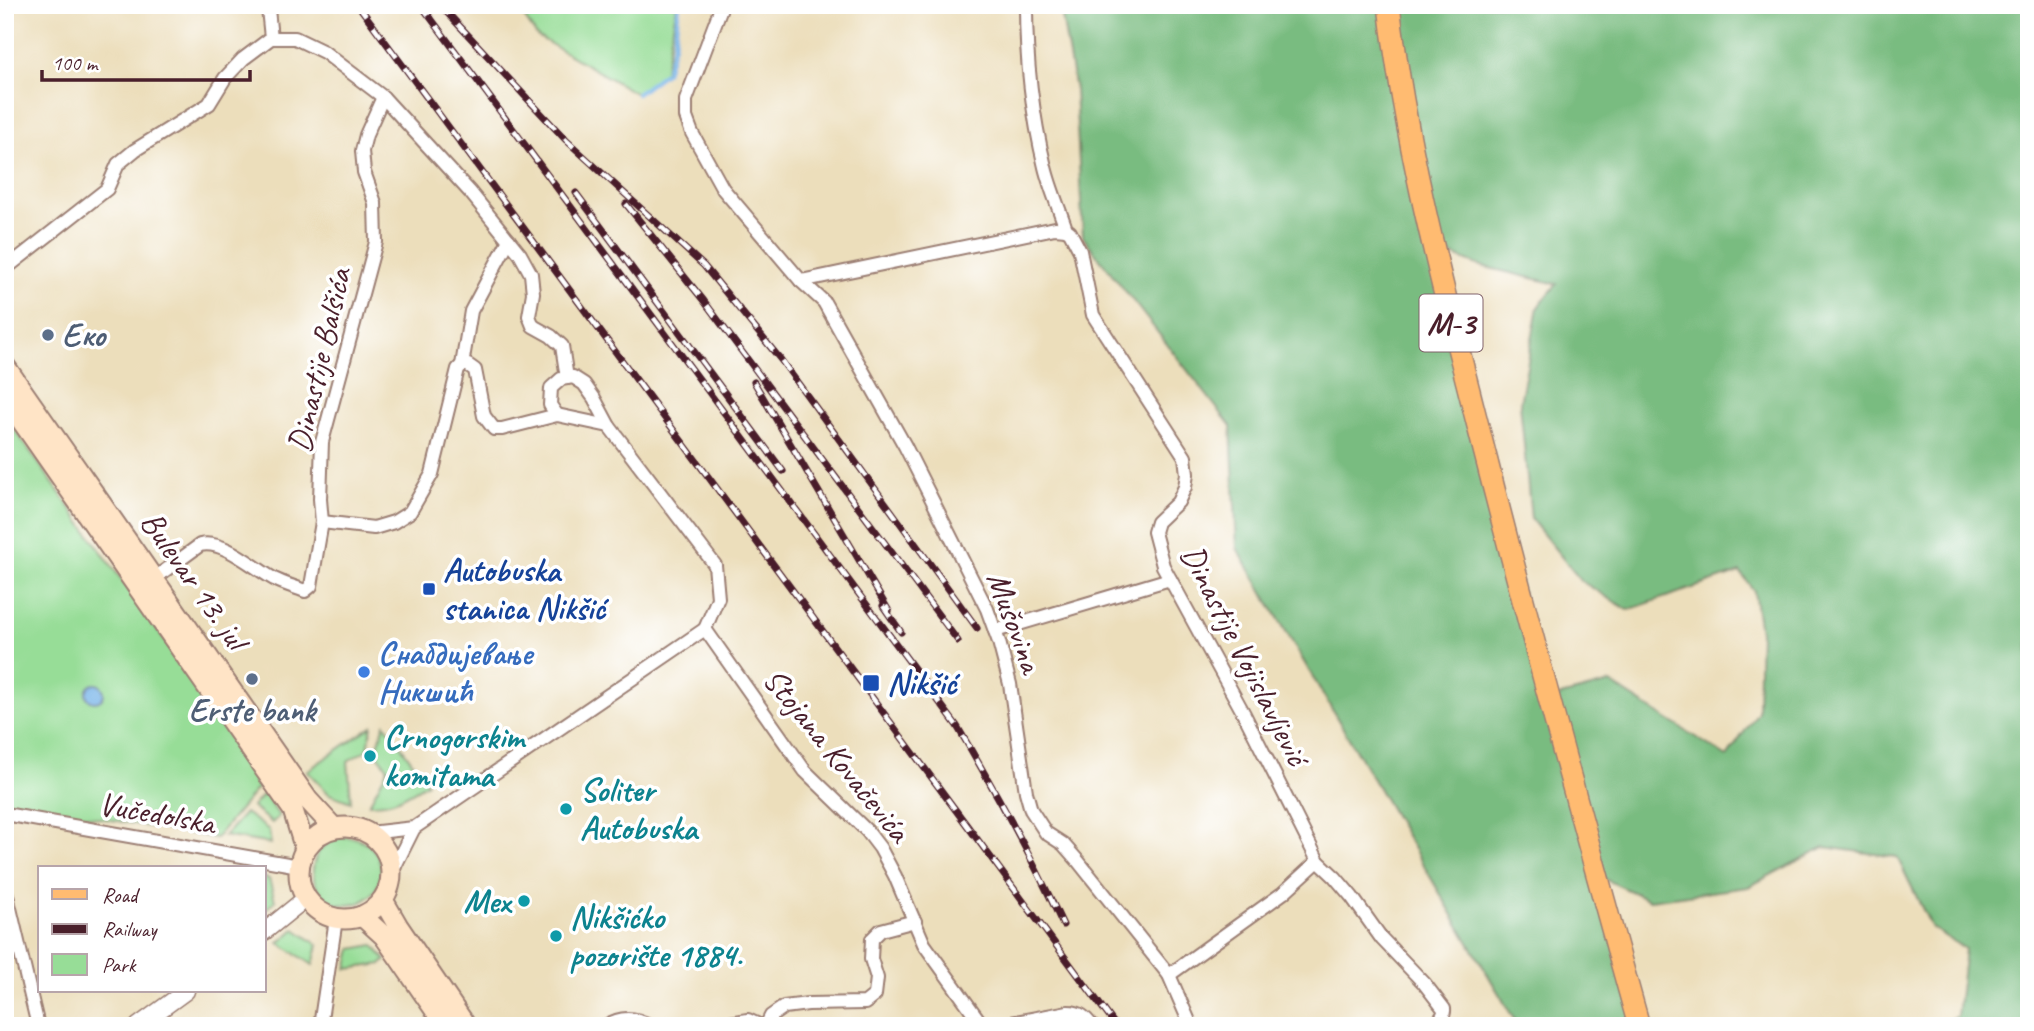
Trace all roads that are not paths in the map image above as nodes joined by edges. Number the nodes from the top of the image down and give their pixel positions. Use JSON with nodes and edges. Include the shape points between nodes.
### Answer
{"nodes":[{"id":1,"x":265,"y":5,"type":"edge"},
{"id":2,"x":722,"y":5,"type":"edge"},
{"id":3,"x":1026,"y":5,"type":"edge"},
{"id":4,"x":1389,"y":5,"type":"edge"},
{"id":5,"x":271,"y":38,"type":"junction"},
{"id":6,"x":383,"y":97,"type":"junction"},
{"id":7,"x":1066,"y":229,"type":"junction"},
{"id":8,"x":509,"y":240,"type":"junction"},
{"id":9,"x":5,"y":269,"type":"edge"},
{"id":10,"x":801,"y":281,"type":"junction"},
{"id":11,"x":462,"y":365,"type":"junction"},
{"id":12,"x":5,"y":366,"type":"edge"},
{"id":13,"x":567,"y":378,"type":"junction"},
{"id":14,"x":5,"y":397,"type":"edge"},
{"id":15,"x":558,"y":415,"type":"junction"},
{"id":16,"x":609,"y":426,"type":"junction"},
{"id":17,"x":322,"y":522,"type":"junction"},
{"id":18,"x":1170,"y":579,"type":"junction"},
{"id":19,"x":147,"y":584,"type":"junction"},
{"id":20,"x":705,"y":629,"type":"junction"},
{"id":21,"x":995,"y":631,"type":"junction"},
{"id":22,"x":5,"y":814,"type":"edge"},
{"id":23,"x":334,"y":828,"type":"junction"},
{"id":24,"x":414,"y":828,"type":"junction"},
{"id":25,"x":369,"y":833,"type":"junction"},
{"id":26,"x":302,"y":858,"type":"junction"},
{"id":27,"x":1318,"y":861,"type":"junction"},
{"id":28,"x":392,"y":872,"type":"junction"},
{"id":29,"x":5,"y":887,"type":"edge"},
{"id":30,"x":306,"y":898,"type":"junction"},
{"id":31,"x":383,"y":900,"type":"junction"},
{"id":32,"x":362,"y":916,"type":"junction"},
{"id":33,"x":336,"y":919,"type":"junction"},
{"id":34,"x":915,"y":921,"type":"junction"},
{"id":35,"x":266,"y":930,"type":"edge"},
{"id":36,"x":1169,"y":975,"type":"junction"},
{"id":37,"x":185,"y":992,"type":"edge"},
{"id":38,"x":38,"y":1026,"type":"edge"},
{"id":39,"x":138,"y":1026,"type":"edge"},
{"id":40,"x":320,"y":1026,"type":"edge"},
{"id":41,"x":446,"y":1026,"type":"edge"},
{"id":42,"x":466,"y":1026,"type":"edge"},
{"id":43,"x":606,"y":1026,"type":"edge"},
{"id":44,"x":650,"y":1026,"type":"edge"},
{"id":45,"x":712,"y":1026,"type":"edge"},
{"id":46,"x":764,"y":1026,"type":"edge"},
{"id":47,"x":983,"y":1026,"type":"edge"},
{"id":48,"x":995,"y":1026,"type":"edge"},
{"id":49,"x":1092,"y":1026,"type":"edge"},
{"id":50,"x":1191,"y":1026,"type":"edge"},
{"id":51,"x":1433,"y":1026,"type":"edge"},
{"id":52,"x":1639,"y":1026,"type":"edge"}],
"edges":[{"from":1,"to":5,"type":"street"},
{"from":2,"to":10,"type":"street","via":[[686,100],[686,117],[723,189]]},
{"from":3,"to":7,"type":"street","via":[[1030,94],[1045,169]]},
{"from":4,"to":52,"type":"main road","number":"M-3","via":[[1434,254]]},
{"from":5,"to":6,"type":"street","via":[[295,38],[324,52]]},
{"from":5,"to":9,"type":"street","via":[[225,78],[209,104],[135,150],[118,164],[107,189]]},
{"from":6,"to":8,"type":"street"},
{"from":6,"to":17,"type":"street","name":"Dinastije Balšića","via":[[362,151],[375,203],[376,242],[322,442]]},
{"from":7,"to":10,"type":"street"},
{"from":7,"to":18,"type":"street","name":"Dinastije Vojislavljević","via":[[1080,251],[1093,315],[1185,457],[1185,487],[1154,531]]},
{"from":8,"to":11,"type":"street","via":[[471,311]]},
{"from":8,"to":13,"type":"street","via":[[531,274],[529,316],[533,326],[562,346]]},
{"from":10,"to":21,"type":"street","name":"Mušovina","via":[[824,302],[905,446]]},
{"from":11,"to":15,"type":"street","via":[[475,370],[484,416],[494,429]]},
{"from":11,"to":17,"type":"street","via":[[432,474],[410,512],[374,528]]},
{"from":12,"to":19,"type":"main road","name":"Bulevar 13. jul"},
{"from":13,"to":15,"type":"street","via":[[551,388],[550,405]]},
{"from":13,"to":16,"type":"street","via":[[584,384]]},
{"from":14,"to":19,"type":"main road","name":"Bulevar 13. jul"},
{"from":15,"to":16,"type":"street"},
{"from":16,"to":20,"type":"street","via":[[715,565],[718,598]]},
{"from":17,"to":19,"type":"street","name":"Dinastije Balšića","via":[[311,586],[305,591],[276,580],[214,544],[200,545]]},
{"from":18,"to":21,"type":"street"},
{"from":18,"to":27,"type":"street","name":"Dinastije Vojislavljević"},
{"from":19,"to":23,"type":"main road","name":"Bulevar 13. jul","via":[[308,800]]},
{"from":19,"to":26,"type":"main road","name":"Bulevar 13. jul","via":[[293,810]]},
{"from":20,"to":24,"type":"street"},
{"from":20,"to":34,"type":"street","name":"Stojana Kovačevića","via":[[805,771],[880,848]]},
{"from":21,"to":36,"type":"street","name":"Mušovina","via":[[1010,684],[1031,810]]},
{"from":22,"to":26,"type":"street","name":"Vučedolska"},
{"from":23,"to":25,"type":"main road"},
{"from":23,"to":26,"type":"main road","via":[[313,840]]},
{"from":24,"to":25,"type":"street"},
{"from":24,"to":28,"type":"street"},
{"from":25,"to":28,"type":"main road","via":[[381,843]]},
{"from":26,"to":30,"type":"main road","via":[[301,888]]},
{"from":27,"to":36,"type":"street","via":[[1283,893]]},
{"from":27,"to":51,"type":"street","name":"Dinastije Vojislavljević","via":[[1444,1009]]},
{"from":28,"to":31,"type":"main road"},
{"from":29,"to":38,"type":"street"},
{"from":30,"to":33,"type":"main road","via":[[314,908]]},
{"from":30,"to":35,"type":"street"},
{"from":31,"to":32,"type":"main road"},
{"from":31,"to":42,"type":"main road"},
{"from":32,"to":33,"type":"main road"},
{"from":32,"to":41,"type":"main road","via":[[384,936]]},
{"from":33,"to":40,"type":"street"},
{"from":34,"to":46,"type":"street","via":[[881,930],[872,939],[876,995],[865,1003],[785,1007]]},
{"from":34,"to":47,"type":"street","name":"Stojana Kovačevića","via":[[924,943]]},
{"from":36,"to":50,"type":"street"},
{"from":37,"to":39,"type":"street"},
{"from":43,"to":44,"type":"street","via":[[624,1019]]},
{"from":45,"to":46,"type":"street","via":[[748,1020]]},
{"from":48,"to":49,"type":"street","via":[[1077,1012]]}]}
